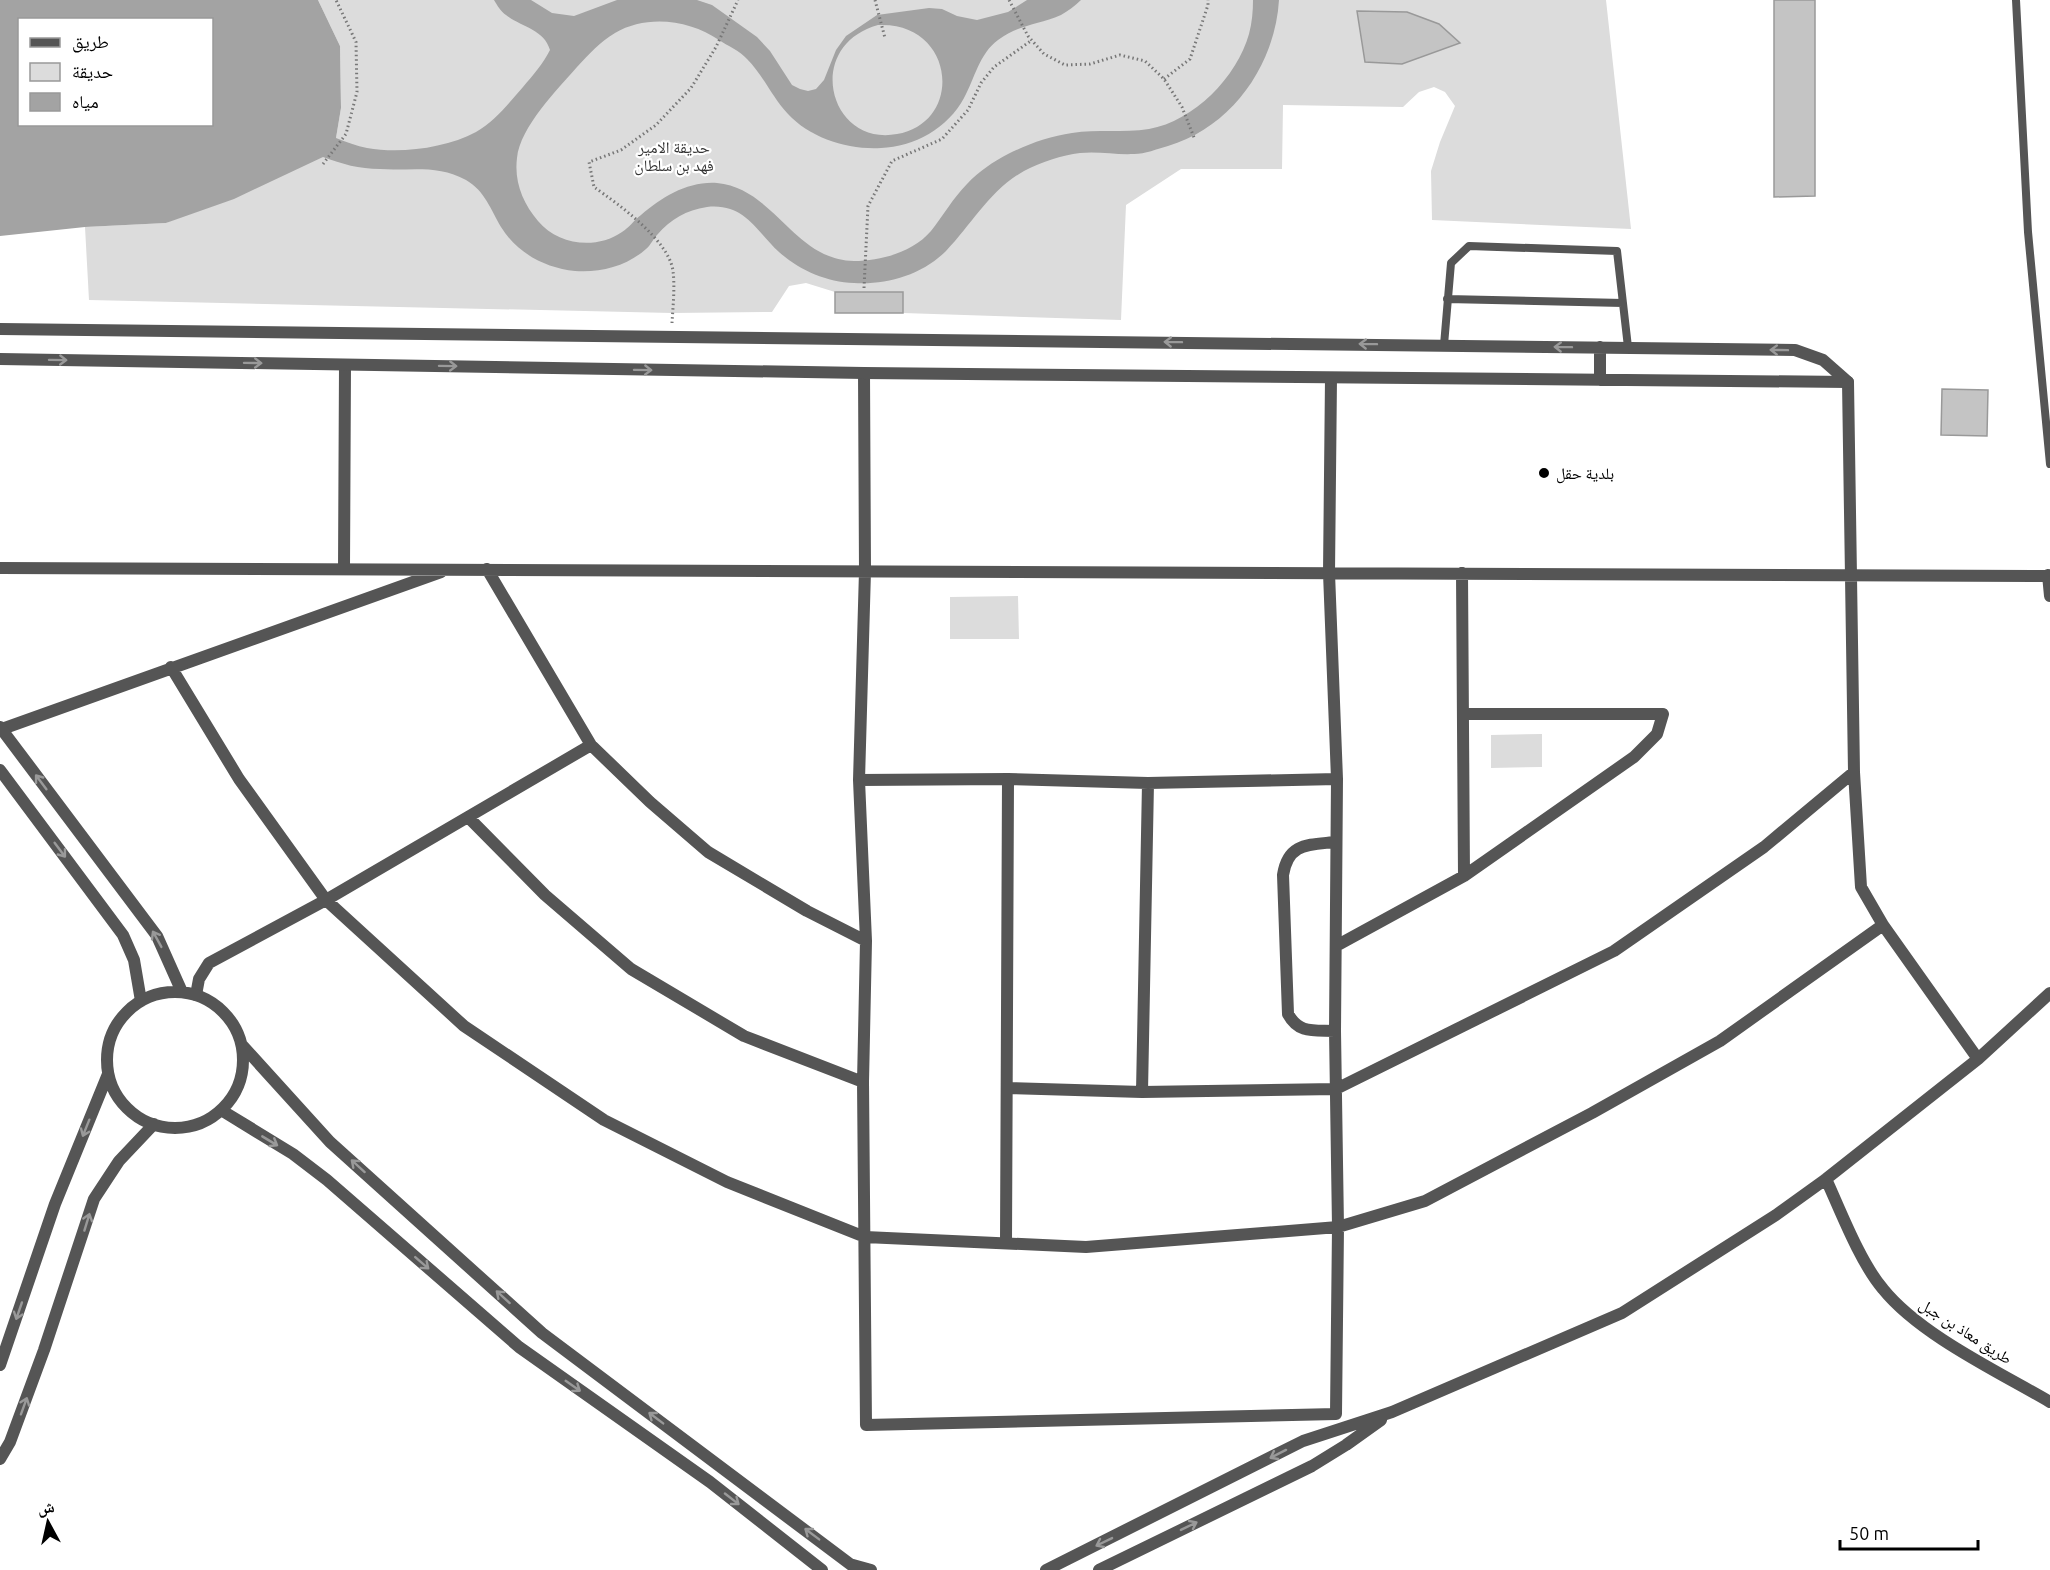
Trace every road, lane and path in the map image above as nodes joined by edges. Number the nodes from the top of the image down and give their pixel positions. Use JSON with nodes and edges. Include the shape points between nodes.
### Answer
{"nodes":[{"id":1,"x":336,"y":0,"type":"edge"},
{"id":2,"x":738,"y":0,"type":"edge"},
{"id":3,"x":875,"y":0,"type":"edge"},
{"id":4,"x":1009,"y":0,"type":"edge"},
{"id":5,"x":1208,"y":0,"type":"edge"},
{"id":6,"x":2016,"y":0,"type":"edge"},
{"id":7,"x":885,"y":38,"type":"dead end"},
{"id":8,"x":1032,"y":40,"type":"junction"},
{"id":9,"x":1164,"y":80,"type":"junction"},
{"id":10,"x":1195,"y":140,"type":"dead end"},
{"id":11,"x":323,"y":165,"type":"dead end"},
{"id":12,"x":864,"y":288,"type":"dead end"},
{"id":13,"x":1447,"y":299,"type":"junction"},
{"id":14,"x":1623,"y":303,"type":"junction"},
{"id":15,"x":0,"y":329,"type":"edge"},
{"id":16,"x":671,"y":336,"type":"junction"},
{"id":17,"x":1444,"y":345,"type":"junction"},
{"id":18,"x":1600,"y":347,"type":"junction"},
{"id":19,"x":1628,"y":347,"type":"junction"},
{"id":20,"x":1807,"y":354,"type":"junction"},
{"id":21,"x":0,"y":359,"type":"edge"},
{"id":22,"x":345,"y":365,"type":"junction"},
{"id":23,"x":864,"y":373,"type":"junction"},
{"id":24,"x":1331,"y":378,"type":"junction"},
{"id":25,"x":1600,"y":380,"type":"junction"},
{"id":26,"x":1805,"y":381,"type":"junction"},
{"id":27,"x":1848,"y":382,"type":"junction"},
{"id":28,"x":2050,"y":464,"type":"edge"},
{"id":29,"x":0,"y":568,"type":"edge"},
{"id":30,"x":344,"y":569,"type":"junction"},
{"id":31,"x":450,"y":569,"type":"junction"},
{"id":32,"x":487,"y":569,"type":"junction"},
{"id":33,"x":865,"y":571,"type":"junction"},
{"id":34,"x":1329,"y":573,"type":"junction"},
{"id":35,"x":1462,"y":573,"type":"junction"},
{"id":36,"x":1852,"y":575,"type":"junction"},
{"id":37,"x":2049,"y":575,"type":"edge"},
{"id":38,"x":2050,"y":596,"type":"edge"},
{"id":39,"x":171,"y":668,"type":"junction"},
{"id":40,"x":1463,"y":714,"type":"junction"},
{"id":41,"x":1,"y":728,"type":"edge"},
{"id":42,"x":591,"y":745,"type":"junction"},
{"id":43,"x":0,"y":770,"type":"edge"},
{"id":44,"x":1854,"y":772,"type":"junction"},
{"id":45,"x":1008,"y":779,"type":"junction"},
{"id":46,"x":1337,"y":779,"type":"junction"},
{"id":47,"x":859,"y":780,"type":"junction"},
{"id":48,"x":1148,"y":783,"type":"junction"},
{"id":49,"x":468,"y":817,"type":"junction"},
{"id":50,"x":1335,"y":842,"type":"junction"},
{"id":51,"x":1464,"y":876,"type":"junction"},
{"id":52,"x":326,"y":900,"type":"junction"},
{"id":53,"x":1883,"y":925,"type":"junction"},
{"id":54,"x":866,"y":941,"type":"junction"},
{"id":55,"x":1336,"y":946,"type":"junction"},
{"id":56,"x":182,"y":992,"type":"junction"},
{"id":57,"x":2050,"y":993,"type":"edge"},
{"id":58,"x":196,"y":995,"type":"junction"},
{"id":59,"x":141,"y":1001,"type":"junction"},
{"id":60,"x":1335,"y":1031,"type":"junction"},
{"id":61,"x":242,"y":1045,"type":"junction"},
{"id":62,"x":1978,"y":1059,"type":"junction"},
{"id":63,"x":108,"y":1074,"type":"junction"},
{"id":64,"x":863,"y":1082,"type":"junction"},
{"id":65,"x":1007,"y":1088,"type":"junction"},
{"id":66,"x":1336,"y":1089,"type":"junction"},
{"id":67,"x":1142,"y":1092,"type":"junction"},
{"id":68,"x":220,"y":1110,"type":"junction"},
{"id":69,"x":154,"y":1124,"type":"junction"},
{"id":70,"x":1826,"y":1179,"type":"junction"},
{"id":71,"x":1338,"y":1227,"type":"junction"},
{"id":72,"x":865,"y":1237,"type":"junction"},
{"id":73,"x":1006,"y":1243,"type":"junction"},
{"id":74,"x":0,"y":1365,"type":"edge"},
{"id":75,"x":2050,"y":1402,"type":"edge"},
{"id":76,"x":1392,"y":1412,"type":"junction"},
{"id":77,"x":1336,"y":1414,"type":"junction"},
{"id":78,"x":1337,"y":1430,"type":"junction"},
{"id":79,"x":1316,"y":1437,"type":"junction"},
{"id":80,"x":1326,"y":1458,"type":"junction"},
{"id":81,"x":0,"y":1459,"type":"edge"},
{"id":82,"x":856,"y":1568,"type":"edge"},
{"id":83,"x":822,"y":1570,"type":"edge"},
{"id":84,"x":872,"y":1570,"type":"edge"},
{"id":85,"x":1046,"y":1570,"type":"edge"},
{"id":86,"x":1099,"y":1570,"type":"edge"}],
"edges":[{"from":1,"to":11,"type":"path","via":[[356,42],[357,92],[346,134]]},
{"from":2,"to":16,"type":"path","via":[[691,88],[656,124],[621,150],[589,162],[594,187],[628,212],[664,249],[673,270]]},
{"from":3,"to":7,"type":"path"},
{"from":4,"to":8,"type":"path"},
{"from":5,"to":9,"type":"path","via":[[1190,59]]},
{"from":6,"to":28,"type":"lane","via":[[2028,232]]},
{"from":8,"to":9,"type":"path","via":[[1044,54],[1065,65],[1090,64],[1120,55],[1145,61]]},
{"from":8,"to":12,"type":"path","via":[[994,67],[968,110],[942,139],[892,161],[868,206]]},
{"from":9,"to":10,"type":"path","via":[[1182,107]]},
{"from":13,"to":14,"type":"lane"},
{"from":13,"to":14,"type":"lane","via":[[1451,263],[1469,246],[1617,251]]},
{"from":13,"to":17,"type":"lane"},
{"from":14,"to":19,"type":"lane"},
{"from":15,"to":16,"type":"street"},
{"from":17,"to":16,"type":"street","one_way":true},
{"from":18,"to":17,"type":"street","one_way":true},
{"from":18,"to":19,"type":"street"},
{"from":18,"to":25,"type":"street"},
{"from":20,"to":19,"type":"street","one_way":true,"via":[[1795,350]]},
{"from":20,"to":26,"type":"street","via":[[1815,368]]},
{"from":20,"to":27,"type":"street","via":[[1823,360]]},
{"from":21,"to":22,"type":"street","one_way":true},
{"from":22,"to":23,"type":"street","one_way":true},
{"from":22,"to":30,"type":"street"},
{"from":23,"to":24,"type":"street"},
{"from":23,"to":33,"type":"street"},
{"from":24,"to":25,"type":"street"},
{"from":24,"to":34,"type":"street"},
{"from":25,"to":26,"type":"street"},
{"from":26,"to":27,"type":"street"},
{"from":27,"to":36,"type":"street"},
{"from":29,"to":30,"type":"street"},
{"from":30,"to":31,"type":"street"},
{"from":31,"to":32,"type":"street"},
{"from":31,"to":39,"type":"street"},
{"from":32,"to":33,"type":"street"},
{"from":32,"to":42,"type":"street"},
{"from":33,"to":34,"type":"street"},
{"from":33,"to":47,"type":"street"},
{"from":34,"to":35,"type":"street"},
{"from":34,"to":46,"type":"street"},
{"from":35,"to":36,"type":"street"},
{"from":35,"to":40,"type":"street"},
{"from":36,"to":37,"type":"street"},
{"from":36,"to":44,"type":"street"},
{"from":37,"to":38,"type":"street"},
{"from":39,"to":41,"type":"street"},
{"from":39,"to":52,"type":"street","via":[[239,779]]},
{"from":40,"to":51,"type":"street"},
{"from":40,"to":51,"type":"street","via":[[1663,714],[1657,734],[1635,757]]},
{"from":56,"to":41,"type":"street","one_way":true,"via":[[157,936]]},
{"from":42,"to":49,"type":"street"},
{"from":42,"to":54,"type":"street","via":[[708,852]]},
{"from":43,"to":59,"type":"street","one_way":true,"via":[[123,935],[134,960]]},
{"from":44,"to":53,"type":"street","via":[[1861,887]]},
{"from":44,"to":66,"type":"street","via":[[1764,847],[1614,951]]},
{"from":45,"to":47,"type":"street"},
{"from":45,"to":48,"type":"street"},
{"from":45,"to":65,"type":"street"},
{"from":46,"to":48,"type":"street"},
{"from":46,"to":50,"type":"street"},
{"from":47,"to":54,"type":"street"},
{"from":48,"to":67,"type":"street"},
{"from":49,"to":52,"type":"street"},
{"from":49,"to":64,"type":"street","via":[[545,895],[631,969],[744,1036]]},
{"from":50,"to":55,"type":"street"},
{"from":50,"to":60,"type":"street","via":[[1294,851],[1286,862],[1284,875],[1288,1014],[1301,1029]]},
{"from":51,"to":55,"type":"street"},
{"from":52,"to":58,"type":"street","via":[[208,963]]},
{"from":52,"to":72,"type":"street","via":[[464,1026],[604,1120],[727,1182]]},
{"from":53,"to":62,"type":"street"},
{"from":53,"to":71,"type":"street","via":[[1720,1041],[1592,1113],[1425,1201]]},
{"from":54,"to":64,"type":"street"},
{"from":55,"to":60,"type":"street"},
{"from":56,"to":58,"type":"street"},
{"from":56,"to":59,"type":"street","via":[[160,993]]},
{"from":57,"to":62,"type":"street"},
{"from":58,"to":61,"type":"street","via":[[225,1014]]},
{"from":59,"to":63,"type":"street","via":[[119,1020],[112,1032]]},
{"from":60,"to":66,"type":"street"},
{"from":61,"to":68,"type":"street","via":[[237,1087]]},
{"from":82,"to":61,"type":"street","one_way":true,"via":[[542,1333],[330,1142]]},
{"from":62,"to":70,"type":"street"},
{"from":63,"to":69,"type":"street","via":[[112,1088],[129,1110]]},
{"from":63,"to":74,"type":"street","one_way":true,"via":[[56,1204]]},
{"from":64,"to":72,"type":"street"},
{"from":65,"to":67,"type":"street"},
{"from":65,"to":73,"type":"street"},
{"from":66,"to":67,"type":"street"},
{"from":66,"to":71,"type":"street"},
{"from":68,"to":69,"type":"street","via":[[182,1127]]},
{"from":68,"to":83,"type":"street","one_way":true,"via":[[293,1154],[519,1347],[710,1482]]},
{"from":81,"to":69,"type":"street","one_way":true,"via":[[44,1350],[94,1199],[119,1161]]},
{"from":70,"to":75,"type":"street","name":"طريق معاذ بن جبل","via":[[1867,1265],[1898,1306],[1938,1337]]},
{"from":70,"to":76,"type":"street","via":[[1622,1313]]},
{"from":71,"to":73,"type":"street","via":[[1086,1246]]},
{"from":71,"to":77,"type":"street"},
{"from":72,"to":73,"type":"street"},
{"from":72,"to":77,"type":"street","via":[[866,1425]]},
{"from":76,"to":78,"type":"street"},
{"from":76,"to":80,"type":"street"},
{"from":77,"to":78,"type":"street"},
{"from":78,"to":79,"type":"street"},
{"from":79,"to":80,"type":"street"},
{"from":79,"to":85,"type":"street","one_way":true},
{"from":86,"to":80,"type":"street","one_way":true},
{"from":82,"to":84,"type":"street"}]}
